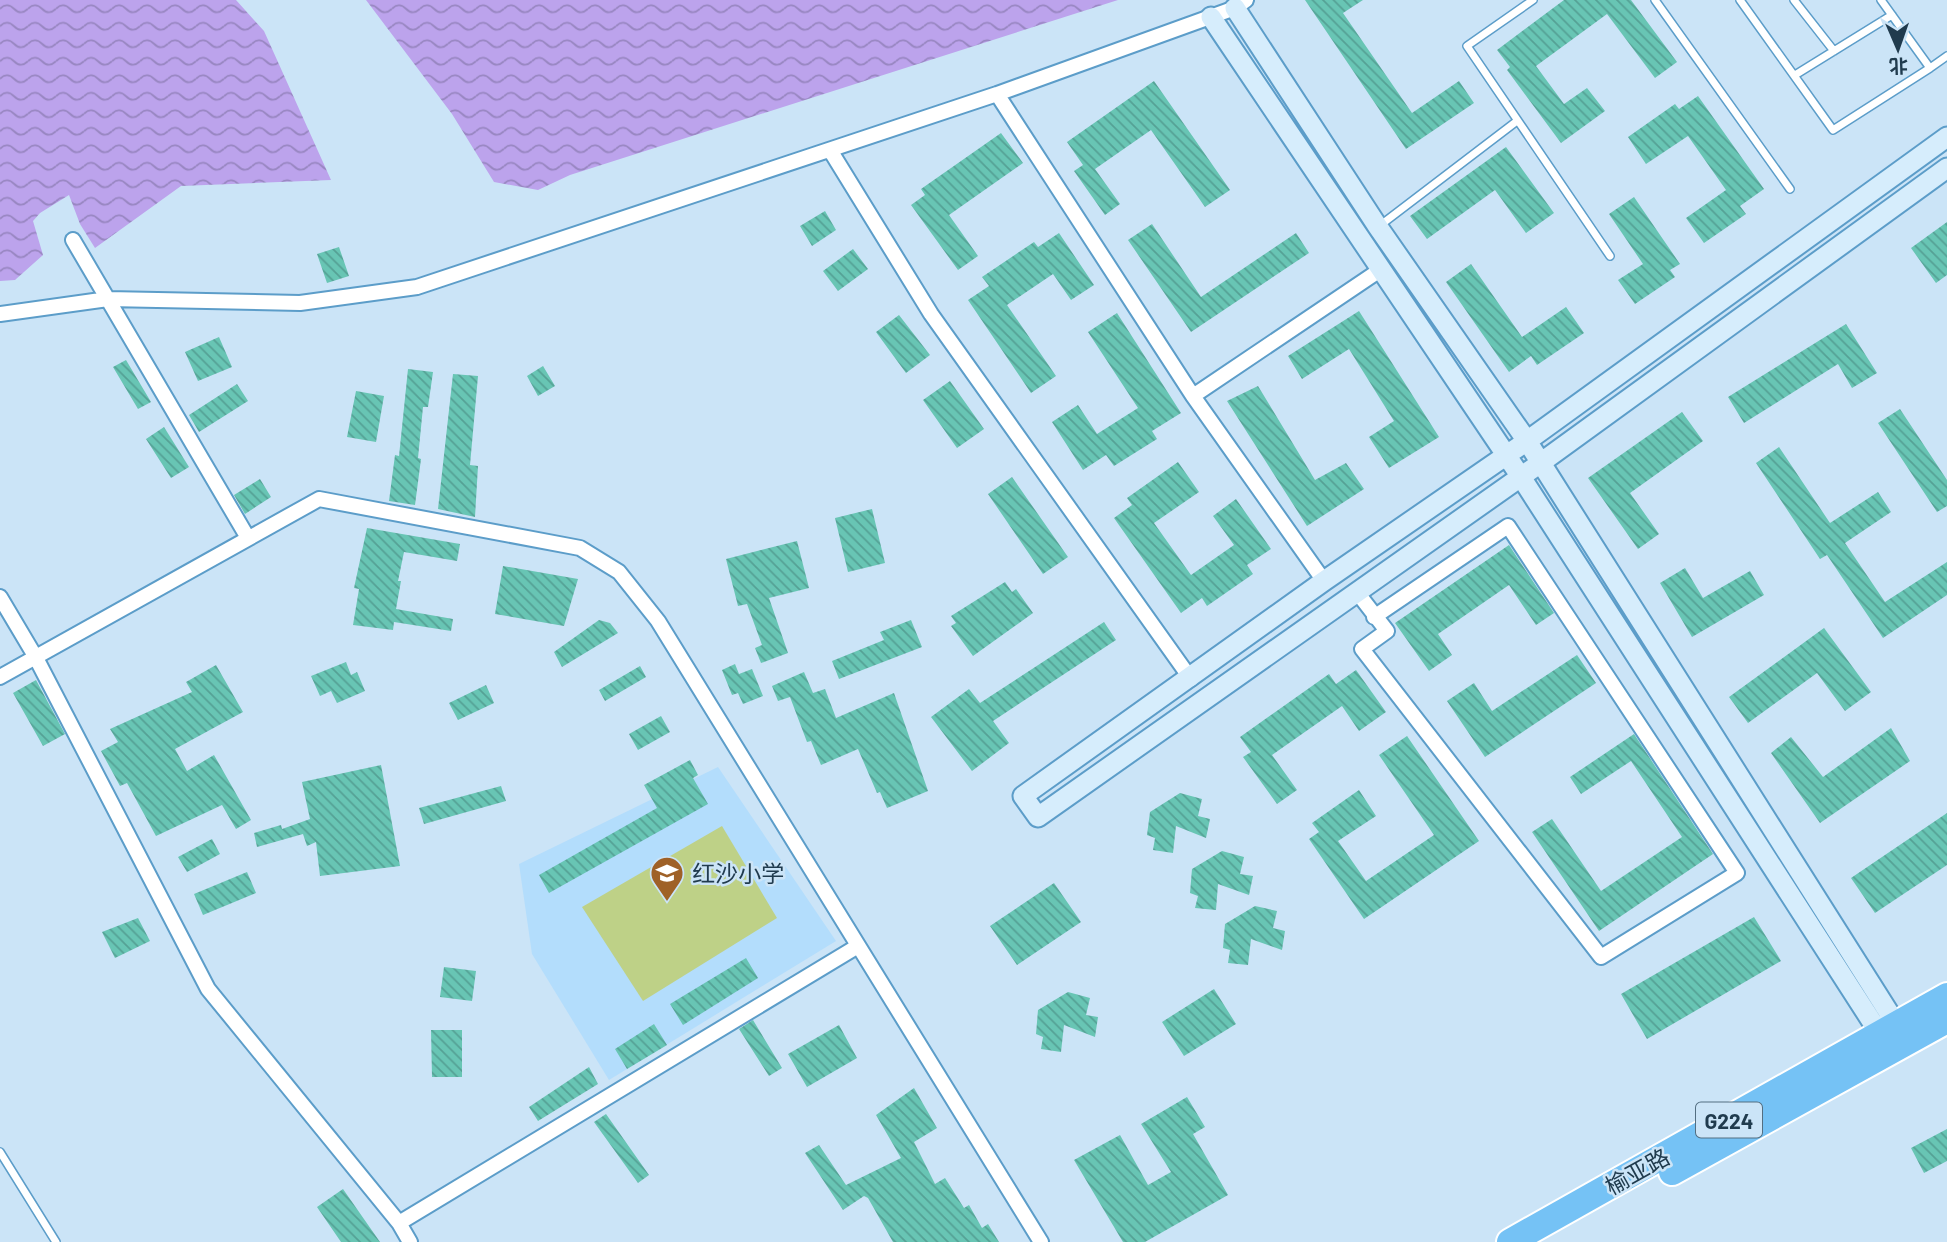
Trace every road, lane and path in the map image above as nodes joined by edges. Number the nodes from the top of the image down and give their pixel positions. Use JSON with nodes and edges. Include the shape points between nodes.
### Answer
{"nodes":[{"id":1,"x":1533,"y":0,"type":"edge"},
{"id":2,"x":1655,"y":0,"type":"edge"},
{"id":3,"x":1740,"y":0,"type":"edge"},
{"id":4,"x":1794,"y":0,"type":"edge"},
{"id":5,"x":1881,"y":0,"type":"edge"},
{"id":6,"x":1241,"y":4,"type":"edge"},
{"id":7,"x":1892,"y":15,"type":"junction"},
{"id":8,"x":1211,"y":17,"type":"junction"},
{"id":9,"x":1835,"y":51,"type":"junction"},
{"id":10,"x":1947,"y":55,"type":"edge"},
{"id":11,"x":1930,"y":68,"type":"junction"},
{"id":12,"x":1795,"y":75,"type":"junction"},
{"id":13,"x":997,"y":94,"type":"junction"},
{"id":14,"x":1517,"y":121,"type":"junction"},
{"id":15,"x":1947,"y":137,"type":"edge"},
{"id":16,"x":830,"y":150,"type":"junction"},
{"id":17,"x":1947,"y":168,"type":"edge"},
{"id":18,"x":1790,"y":189,"type":"dead end"},
{"id":19,"x":1377,"y":227,"type":"junction"},
{"id":20,"x":74,"y":240,"type":"dead end"},
{"id":21,"x":1610,"y":256,"type":"dead end"},
{"id":22,"x":1381,"y":270,"type":"junction"},
{"id":23,"x":108,"y":299,"type":"junction"},
{"id":24,"x":0,"y":314,"type":"edge"},
{"id":25,"x":1193,"y":396,"type":"junction"},
{"id":26,"x":1527,"y":441,"type":"junction"},
{"id":27,"x":1506,"y":456,"type":"junction"},
{"id":28,"x":1539,"y":464,"type":"junction"},
{"id":29,"x":1521,"y":477,"type":"junction"},
{"id":30,"x":248,"y":538,"type":"junction"},
{"id":31,"x":1324,"y":581,"type":"junction"},
{"id":32,"x":1356,"y":591,"type":"junction"},
{"id":33,"x":0,"y":597,"type":"edge"},
{"id":34,"x":1374,"y":617,"type":"junction"},
{"id":35,"x":35,"y":656,"type":"junction"},
{"id":36,"x":0,"y":677,"type":"edge"},
{"id":37,"x":1191,"y":678,"type":"junction"},
{"id":38,"x":859,"y":946,"type":"junction"},
{"id":39,"x":1947,"y":996,"type":"edge"},
{"id":40,"x":1947,"y":1020,"type":"edge"},
{"id":41,"x":1894,"y":1038,"type":"junction"},
{"id":42,"x":0,"y":1152,"type":"edge"},
{"id":43,"x":399,"y":1223,"type":"junction"},
{"id":44,"x":56,"y":1242,"type":"edge"},
{"id":45,"x":410,"y":1242,"type":"edge"},
{"id":46,"x":1041,"y":1242,"type":"edge"},
{"id":47,"x":1510,"y":1242,"type":"edge"},
{"id":48,"x":1545,"y":1242,"type":"edge"}],
"edges":[{"from":1,"to":14,"type":"lane","via":[[1467,46]]},
{"from":2,"to":18,"type":"lane"},
{"from":3,"to":12,"type":"lane"},
{"from":4,"to":9,"type":"lane"},
{"from":5,"to":7,"type":"lane"},
{"from":6,"to":8,"type":"street"},
{"from":6,"to":19,"type":"street"},
{"from":7,"to":9,"type":"lane"},
{"from":7,"to":11,"type":"lane"},
{"from":8,"to":13,"type":"street"},
{"from":8,"to":22,"type":"street"},
{"from":9,"to":12,"type":"lane"},
{"from":10,"to":11,"type":"lane"},
{"from":11,"to":12,"type":"lane","via":[[1833,130]]},
{"from":13,"to":16,"type":"street"},
{"from":13,"to":25,"type":"street"},
{"from":14,"to":19,"type":"lane"},
{"from":14,"to":21,"type":"lane"},
{"from":15,"to":26,"type":"street"},
{"from":16,"to":23,"type":"street","via":[[418,287],[300,303]]},
{"from":16,"to":37,"type":"street","via":[[931,314]]},
{"from":17,"to":28,"type":"street"},
{"from":19,"to":26,"type":"street"},
{"from":20,"to":23,"type":"street"},
{"from":22,"to":25,"type":"street"},
{"from":22,"to":27,"type":"street"},
{"from":23,"to":24,"type":"street"},
{"from":23,"to":30,"type":"street"},
{"from":25,"to":31,"type":"street"},
{"from":26,"to":27,"type":"street"},
{"from":26,"to":28,"type":"street"},
{"from":27,"to":29,"type":"street"},
{"from":27,"to":31,"type":"street"},
{"from":28,"to":29,"type":"street"},
{"from":28,"to":41,"type":"street"},
{"from":29,"to":32,"type":"street"},
{"from":29,"to":41,"type":"street"},
{"from":30,"to":35,"type":"street"},
{"from":30,"to":38,"type":"street","via":[[319,499],[580,548],[619,572],[658,621]]},
{"from":31,"to":37,"type":"street"},
{"from":32,"to":34,"type":"street"},
{"from":32,"to":37,"type":"street","via":[[1038,817],[1023,796]]},
{"from":33,"to":35,"type":"street"},
{"from":34,"to":34,"type":"street","via":[[1387,631],[1362,649],[1601,957],[1737,873],[1508,526]]},
{"from":35,"to":36,"type":"street"},
{"from":35,"to":43,"type":"street","via":[[208,989]]},
{"from":38,"to":43,"type":"street"},
{"from":38,"to":46,"type":"street"},
{"from":39,"to":41,"type":"highway","name":"榆亚路","number":"G224"},
{"from":40,"to":41,"type":"highway","name":"榆亚路","number":"G224"},
{"from":41,"to":47,"type":"highway","name":"榆亚路","number":"G224"},
{"from":41,"to":48,"type":"highway","name":"榆亚路","number":"G224"},
{"from":42,"to":44,"type":"lane"},
{"from":43,"to":45,"type":"street"}]}
